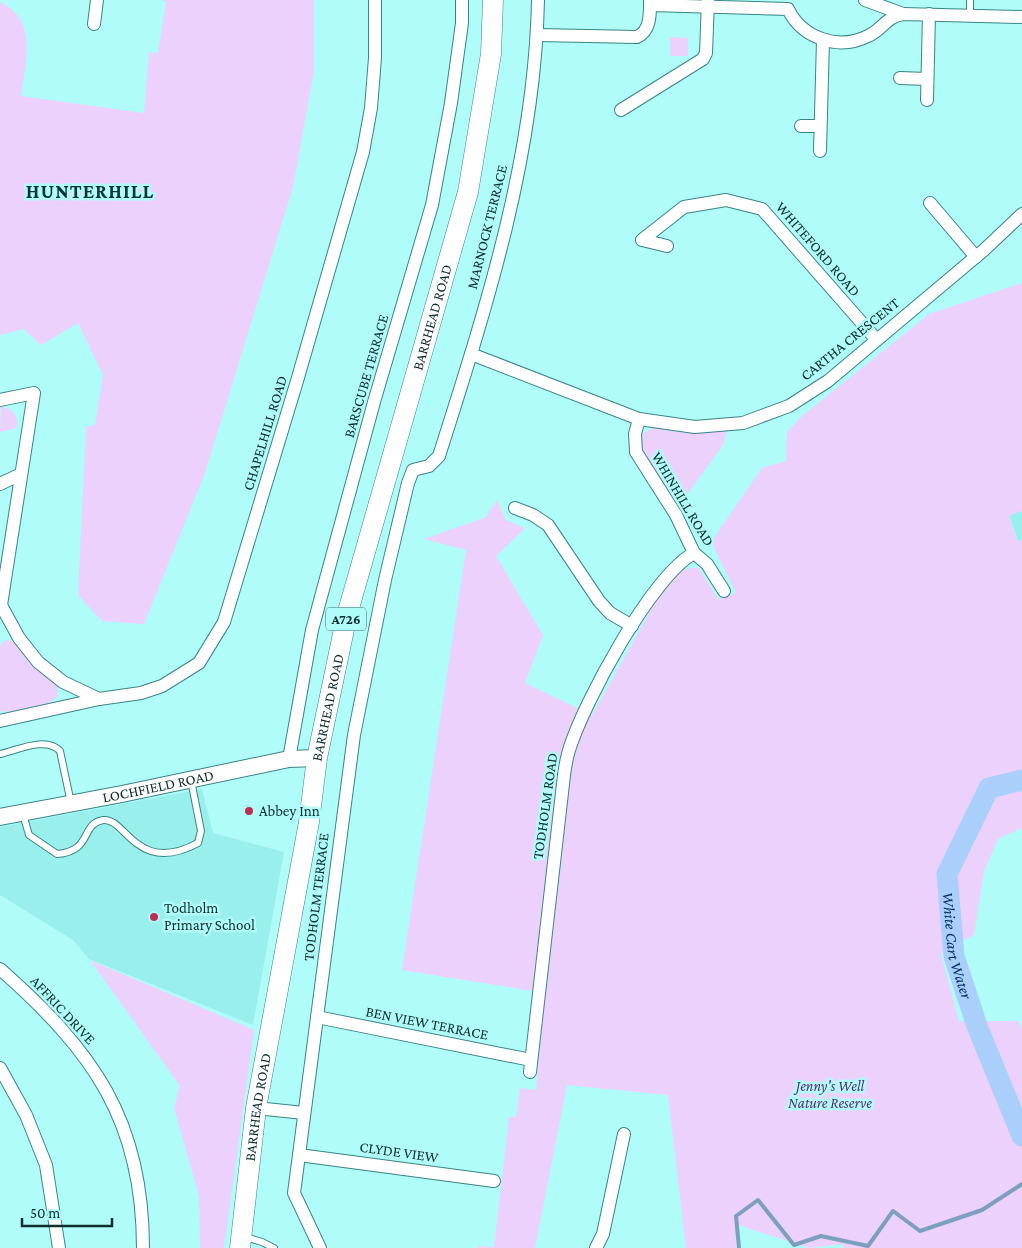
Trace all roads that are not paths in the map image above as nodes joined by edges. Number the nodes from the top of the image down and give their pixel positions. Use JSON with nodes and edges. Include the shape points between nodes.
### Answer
{"nodes":[{"id":1,"x":97,"y":0,"type":"edge"},
{"id":2,"x":375,"y":0,"type":"edge"},
{"id":3,"x":462,"y":0,"type":"edge"},
{"id":4,"x":492,"y":0,"type":"edge"},
{"id":5,"x":538,"y":0,"type":"edge"},
{"id":6,"x":864,"y":0,"type":"edge"},
{"id":7,"x":970,"y":0,"type":"edge"},
{"id":8,"x":650,"y":2,"type":"edge"},
{"id":9,"x":708,"y":3,"type":"edge"},
{"id":10,"x":791,"y":5,"type":"edge"},
{"id":11,"x":903,"y":14,"type":"junction"},
{"id":12,"x":929,"y":14,"type":"junction"},
{"id":13,"x":970,"y":16,"type":"junction"},
{"id":14,"x":1022,"y":17,"type":"edge"},
{"id":15,"x":94,"y":24,"type":"dead end"},
{"id":16,"x":537,"y":35,"type":"junction"},
{"id":17,"x":823,"y":40,"type":"junction"},
{"id":18,"x":900,"y":78,"type":"dead end"},
{"id":19,"x":927,"y":79,"type":"junction"},
{"id":20,"x":927,"y":100,"type":"dead end"},
{"id":21,"x":621,"y":110,"type":"dead end"},
{"id":22,"x":801,"y":126,"type":"dead end"},
{"id":23,"x":820,"y":126,"type":"junction"},
{"id":24,"x":820,"y":151,"type":"dead end"},
{"id":25,"x":930,"y":203,"type":"dead end"},
{"id":26,"x":1022,"y":214,"type":"edge"},
{"id":27,"x":668,"y":246,"type":"dead end"},
{"id":28,"x":976,"y":258,"type":"junction"},
{"id":29,"x":876,"y":339,"type":"junction"},
{"id":30,"x":471,"y":354,"type":"junction"},
{"id":31,"x":0,"y":400,"type":"edge"},
{"id":32,"x":639,"y":418,"type":"junction"},
{"id":33,"x":439,"y":456,"type":"joint"},
{"id":34,"x":19,"y":475,"type":"junction"},
{"id":35,"x":0,"y":484,"type":"edge"},
{"id":36,"x":515,"y":508,"type":"dead end"},
{"id":37,"x":694,"y":553,"type":"junction"},
{"id":38,"x":2,"y":577,"type":"edge"},
{"id":39,"x":724,"y":591,"type":"dead end"},
{"id":40,"x":0,"y":607,"type":"edge"},
{"id":41,"x":632,"y":626,"type":"junction"},
{"id":42,"x":99,"y":699,"type":"junction"},
{"id":43,"x":0,"y":721,"type":"edge"},
{"id":44,"x":0,"y":754,"type":"edge"},
{"id":45,"x":318,"y":758,"type":"junction"},
{"id":46,"x":289,"y":759,"type":"junction"},
{"id":47,"x":191,"y":779,"type":"junction"},
{"id":48,"x":71,"y":804,"type":"junction"},
{"id":49,"x":23,"y":812,"type":"junction"},
{"id":50,"x":0,"y":817,"type":"edge"},
{"id":51,"x":0,"y":969,"type":"edge"},
{"id":52,"x":317,"y":1017,"type":"junction"},
{"id":53,"x":531,"y":1066,"type":"joint"},
{"id":54,"x":0,"y":1068,"type":"edge"},
{"id":55,"x":256,"y":1108,"type":"junction"},
{"id":56,"x":304,"y":1113,"type":"junction"},
{"id":57,"x":624,"y":1134,"type":"dead end"},
{"id":58,"x":299,"y":1155,"type":"junction"},
{"id":59,"x":494,"y":1181,"type":"dead end"},
{"id":60,"x":240,"y":1242,"type":"edge"},
{"id":61,"x":59,"y":1248,"type":"edge"},
{"id":62,"x":143,"y":1248,"type":"edge"},
{"id":63,"x":274,"y":1248,"type":"edge"},
{"id":64,"x":320,"y":1248,"type":"edge"},
{"id":65,"x":596,"y":1248,"type":"edge"}],
"edges":[{"from":1,"to":15,"type":"street"},
{"from":2,"to":42,"type":"street","name":"CHAPELHILL ROAD","via":[[375,58],[363,152],[224,622],[199,662],[162,686],[141,693]]},
{"from":3,"to":46,"type":"street","name":"BARSCUBE TERRACE","via":[[451,103],[432,205],[312,630]]},
{"from":4,"to":45,"type":"main road","name":"BARRHEAD ROAD","number":"A726","via":[[491,54],[468,192],[347,616]]},
{"from":5,"to":16,"type":"street","name":"MARNOCK TERRACE"},
{"from":6,"to":11,"type":"street"},
{"from":7,"to":13,"type":"lane"},
{"from":8,"to":9,"type":"street"},
{"from":8,"to":16,"type":"street","via":[[647,28],[637,37]]},
{"from":9,"to":10,"type":"street"},
{"from":9,"to":21,"type":"street","via":[[703,59]]},
{"from":10,"to":17,"type":"street","via":[[803,30]]},
{"from":11,"to":12,"type":"street"},
{"from":11,"to":17,"type":"street","via":[[891,17],[868,36],[846,42]]},
{"from":12,"to":13,"type":"street"},
{"from":12,"to":19,"type":"street"},
{"from":13,"to":14,"type":"street"},
{"from":16,"to":30,"type":"street","name":"MARNOCK TERRACE","via":[[529,112],[515,191]]},
{"from":17,"to":23,"type":"street"},
{"from":18,"to":19,"type":"street"},
{"from":19,"to":20,"type":"street"},
{"from":22,"to":23,"type":"street"},
{"from":23,"to":24,"type":"street"},
{"from":25,"to":28,"type":"street"},
{"from":26,"to":28,"type":"street","name":"CARTHA CRESCENT"},
{"from":27,"to":29,"type":"street","name":"WHITEFORD ROAD","via":[[642,240],[684,207],[726,200],[762,209]]},
{"from":28,"to":29,"type":"street","name":"CARTHA CRESCENT"},
{"from":29,"to":32,"type":"street","name":"CARTHA CRESCENT","via":[[814,391],[758,419],[695,427]]},
{"from":30,"to":32,"type":"street","name":"CARTHA CRESCENT"},
{"from":30,"to":33,"type":"street","name":"MARNOCK TERRACE"},
{"from":31,"to":34,"type":"street","via":[[34,393]]},
{"from":32,"to":37,"type":"street","name":"WHINHILL ROAD","via":[[635,434],[636,452],[676,515]]},
{"from":33,"to":52,"type":"street","name":"TODHOLM TERRACE","via":[[429,466],[413,470],[398,518],[354,735]]},
{"from":34,"to":35,"type":"street"},
{"from":34,"to":38,"type":"street"},
{"from":36,"to":41,"type":"street","via":[[548,525],[599,601],[610,613]]},
{"from":37,"to":39,"type":"street","name":"WHINHILL ROAD","via":[[706,564]]},
{"from":37,"to":41,"type":"street","name":"TODHOLM ROAD","via":[[667,575]]},
{"from":38,"to":40,"type":"street"},
{"from":40,"to":42,"type":"street","via":[[38,662],[63,682]]},
{"from":41,"to":53,"type":"street","name":"TODHOLM ROAD","via":[[577,730],[565,767]]},
{"from":42,"to":43,"type":"street","name":"CHAPELHILL ROAD"},
{"from":44,"to":48,"type":"lane","via":[[45,743],[55,746],[60,751]]},
{"from":45,"to":46,"type":"street","name":"LOCHFIELD ROAD"},
{"from":45,"to":55,"type":"main road","name":"BARRHEAD ROAD","number":"A726"},
{"from":46,"to":47,"type":"street","name":"LOCHFIELD ROAD"},
{"from":47,"to":48,"type":"street","name":"LOCHFIELD ROAD"},
{"from":47,"to":49,"type":"lane","via":[[201,831],[198,843],[169,854],[137,846],[112,822],[104,820],[94,824],[82,845],[57,854],[29,835]]},
{"from":48,"to":49,"type":"street","name":"LOCHFIELD ROAD"},
{"from":49,"to":50,"type":"street","name":"LOCHFIELD ROAD"},
{"from":51,"to":62,"type":"street","name":"AFFRIC DRIVE","via":[[37,1002],[78,1046],[120,1114],[136,1169]]},
{"from":52,"to":53,"type":"street","name":"BEN VIEW TERRACE"},
{"from":52,"to":56,"type":"street","name":"TODHOLM TERRACE"},
{"from":54,"to":61,"type":"street","via":[[26,1115],[46,1165]]},
{"from":55,"to":56,"type":"street"},
{"from":55,"to":60,"type":"main road","name":"BARRHEAD ROAD","number":"A726"},
{"from":56,"to":58,"type":"street","name":"TODHOLM TERRACE"},
{"from":57,"to":65,"type":"street","via":[[603,1234]]},
{"from":58,"to":59,"type":"street","name":"CLYDE VIEW"},
{"from":58,"to":64,"type":"street","name":"TODHOLM TERRACE","via":[[294,1193]]},
{"from":60,"to":63,"type":"lane","via":[[262,1242]]}]}
